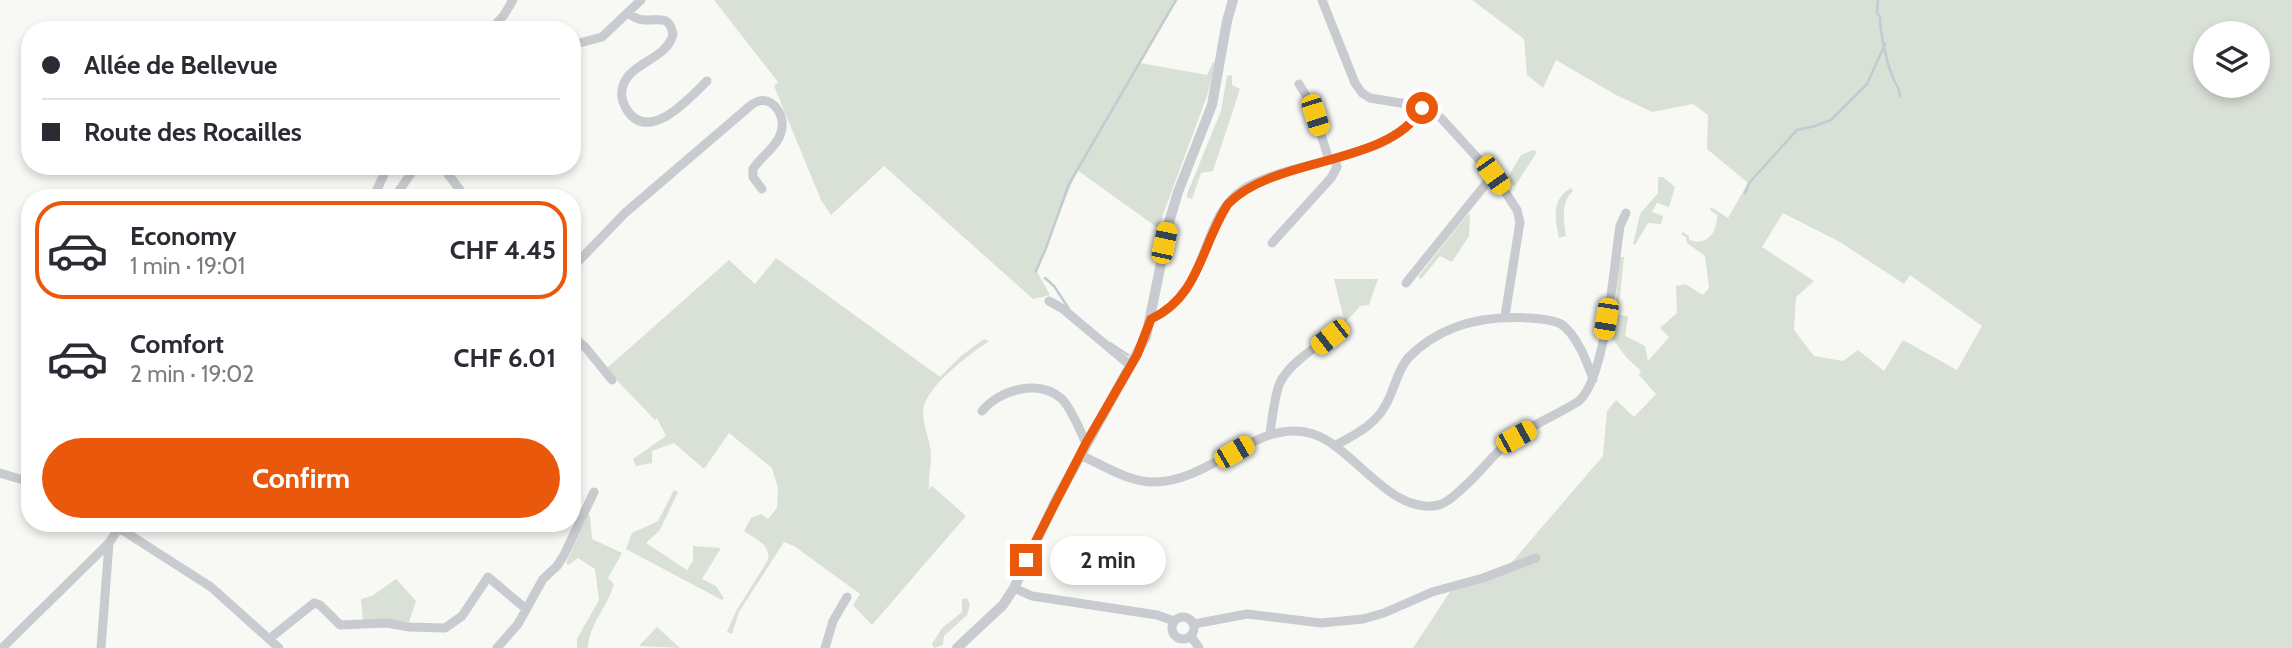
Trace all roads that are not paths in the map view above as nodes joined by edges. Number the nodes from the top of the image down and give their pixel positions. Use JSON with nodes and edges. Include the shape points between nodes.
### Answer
{"nodes":[{"id":1,"x":513,"y":0,"type":"edge"},
{"id":2,"x":641,"y":0,"type":"edge"},
{"id":3,"x":1233,"y":0,"type":"edge"},
{"id":4,"x":1322,"y":0,"type":"edge"},
{"id":5,"x":628,"y":13,"type":"junction"},
{"id":6,"x":499,"y":21,"type":"edge"},
{"id":7,"x":581,"y":43,"type":"edge"},
{"id":8,"x":708,"y":81,"type":"dead end"},
{"id":9,"x":1299,"y":84,"type":"dead end"},
{"id":10,"x":1422,"y":108,"type":"junction"},
{"id":11,"x":1332,"y":160,"type":"junction"},
{"id":12,"x":1493,"y":175,"type":"junction"},
{"id":13,"x":762,"y":189,"type":"dead end"},
{"id":14,"x":1626,"y":213,"type":"dead end"},
{"id":15,"x":1272,"y":243,"type":"dead end"},
{"id":16,"x":581,"y":259,"type":"edge"},
{"id":17,"x":1406,"y":283,"type":"dead end"},
{"id":18,"x":1049,"y":301,"type":"dead end"},
{"id":19,"x":1505,"y":316,"type":"junction"},
{"id":20,"x":1151,"y":319,"type":"junction"},
{"id":21,"x":1344,"y":327,"type":"dead end"},
{"id":22,"x":581,"y":345,"type":"edge"},
{"id":23,"x":1131,"y":366,"type":"junction"},
{"id":24,"x":1593,"y":379,"type":"junction"},
{"id":25,"x":612,"y":380,"type":"dead end"},
{"id":26,"x":982,"y":411,"type":"dead end"},
{"id":27,"x":1270,"y":434,"type":"junction"},
{"id":28,"x":1086,"y":443,"type":"junction"},
{"id":29,"x":1336,"y":445,"type":"junction"},
{"id":30,"x":1080,"y":455,"type":"junction"},
{"id":31,"x":0,"y":474,"type":"edge"},
{"id":32,"x":21,"y":479,"type":"edge"},
{"id":33,"x":594,"y":492,"type":"dead end"},
{"id":34,"x":581,"y":519,"type":"edge"},
{"id":35,"x":115,"y":532,"type":"edge"},
{"id":36,"x":128,"y":532,"type":"edge"},
{"id":37,"x":575,"y":532,"type":"edge"},
{"id":38,"x":109,"y":543,"type":"junction"},
{"id":39,"x":1536,"y":558,"type":"dead end"},
{"id":40,"x":1014,"y":588,"type":"junction"},
{"id":41,"x":847,"y":597,"type":"dead end"},
{"id":42,"x":525,"y":608,"type":"junction"},
{"id":43,"x":1174,"y":621,"type":"junction"},
{"id":44,"x":1194,"y":624,"type":"junction"},
{"id":45,"x":1191,"y":636,"type":"junction"},
{"id":46,"x":269,"y":639,"type":"junction"},
{"id":47,"x":1180,"y":644,"type":"edge"},
{"id":48,"x":2,"y":648,"type":"edge"},
{"id":49,"x":101,"y":648,"type":"edge"},
{"id":50,"x":279,"y":648,"type":"edge"},
{"id":51,"x":497,"y":648,"type":"edge"},
{"id":52,"x":825,"y":648,"type":"edge"},
{"id":53,"x":957,"y":648,"type":"edge"},
{"id":54,"x":1199,"y":648,"type":"edge"}],
"edges":[{"from":1,"to":6,"type":"street"},
{"from":2,"to":5,"type":"street"},
{"from":3,"to":20,"type":"street","via":[[1212,105],[1170,219]]},
{"from":4,"to":10,"type":"street","via":[[1359,89],[1370,98]]},
{"from":5,"to":7,"type":"street","via":[[603,37]]},
{"from":5,"to":8,"type":"street","via":[[643,20],[665,21],[673,34],[668,45],[624,82],[622,100],[630,114],[645,121],[662,119]]},
{"from":9,"to":11,"type":"street","via":[[1312,105]]},
{"from":10,"to":11,"type":"street","via":[[1404,130]]},
{"from":10,"to":12,"type":"street","via":[[1441,118]]},
{"from":11,"to":15,"type":"street","via":[[1336,169],[1331,178]]},
{"from":11,"to":20,"type":"street","via":[[1268,178],[1238,193],[1221,215],[1186,291],[1168,311]]},
{"from":12,"to":17,"type":"street"},
{"from":12,"to":19,"type":"street","via":[[1520,222]]},
{"from":13,"to":16,"type":"street","via":[[753,169],[776,143],[782,124],[776,107],[761,100],[625,213]]},
{"from":14,"to":24,"type":"street"},
{"from":18,"to":23,"type":"street"},
{"from":19,"to":24,"type":"street","via":[[1560,324],[1576,343]]},
{"from":19,"to":29,"type":"street","via":[[1453,327],[1431,339],[1401,368],[1378,418]]},
{"from":20,"to":23,"type":"street"},
{"from":21,"to":27,"type":"street","via":[[1283,378]]},
{"from":22,"to":25,"type":"street"},
{"from":23,"to":28,"type":"street"},
{"from":24,"to":29,"type":"street","via":[[1579,401],[1509,441],[1440,505],[1403,499]]},
{"from":26,"to":28,"type":"street","via":[[990,401],[1027,388],[1054,393],[1066,404]]},
{"from":27,"to":29,"type":"street","via":[[1304,431]]},
{"from":27,"to":30,"type":"street","via":[[1197,472],[1161,481],[1130,478]]},
{"from":28,"to":30,"type":"street"},
{"from":30,"to":40,"type":"street"},
{"from":31,"to":32,"type":"street"},
{"from":33,"to":34,"type":"street"},
{"from":35,"to":38,"type":"street"},
{"from":36,"to":46,"type":"street","via":[[211,587]]},
{"from":37,"to":42,"type":"street","via":[[557,566]]},
{"from":38,"to":48,"type":"street"},
{"from":38,"to":49,"type":"street"},
{"from":39,"to":44,"type":"street","via":[[1363,619],[1321,623],[1247,614]]},
{"from":40,"to":43,"type":"street","via":[[1032,596]]},
{"from":40,"to":53,"type":"street","via":[[1003,605]]},
{"from":41,"to":52,"type":"street","via":[[832,621]]},
{"from":42,"to":46,"type":"street","via":[[488,577],[462,616],[445,628],[340,625],[314,603]]},
{"from":42,"to":51,"type":"street"},
{"from":43,"to":44,"type":"street","via":[[1185,617]]},
{"from":43,"to":47,"type":"street","via":[[1173,632]]},
{"from":44,"to":45,"type":"street"},
{"from":45,"to":47,"type":"street"},
{"from":45,"to":54,"type":"street"},
{"from":46,"to":50,"type":"street"}]}
